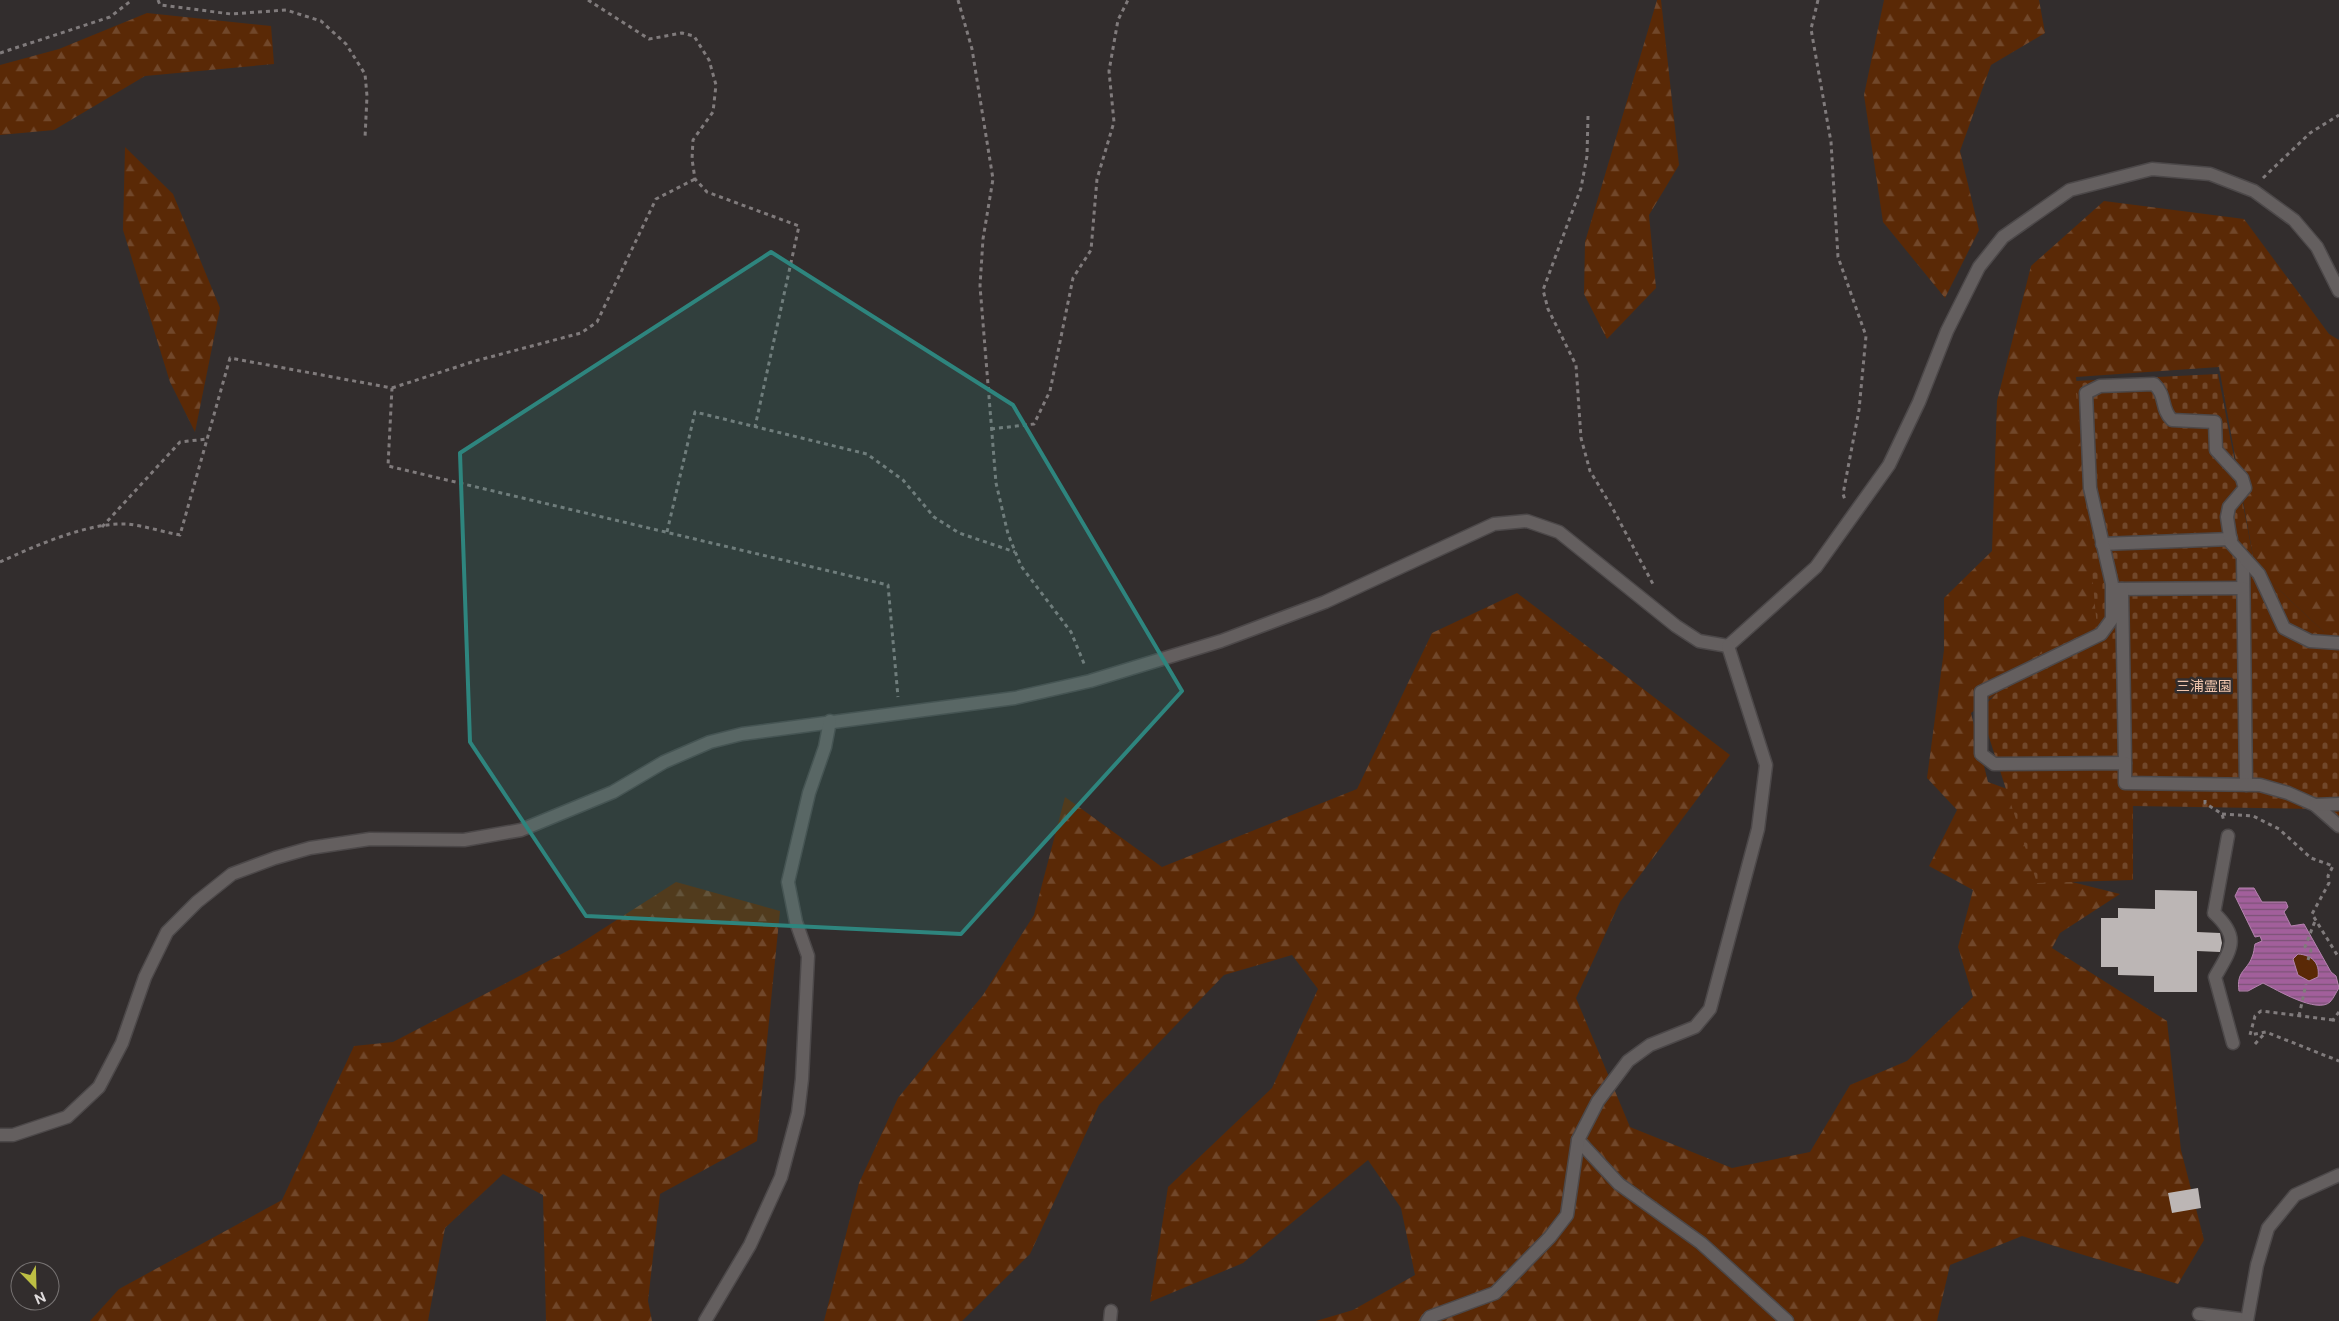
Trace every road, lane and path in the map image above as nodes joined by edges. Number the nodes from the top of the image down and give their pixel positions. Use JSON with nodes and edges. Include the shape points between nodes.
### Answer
{"nodes":[{"id":1,"x":132,"y":0,"type":"edge"},
{"id":2,"x":158,"y":0,"type":"edge"},
{"id":3,"x":588,"y":0,"type":"edge"},
{"id":4,"x":958,"y":0,"type":"edge"},
{"id":5,"x":1128,"y":0,"type":"edge"},
{"id":6,"x":1818,"y":0,"type":"edge"},
{"id":7,"x":0,"y":53,"type":"edge"},
{"id":8,"x":2339,"y":114,"type":"edge"},
{"id":9,"x":1588,"y":116,"type":"dead end"},
{"id":10,"x":365,"y":138,"type":"dead end"},
{"id":11,"x":696,"y":179,"type":"junction"},
{"id":12,"x":2254,"y":191,"type":"junction"},
{"id":13,"x":2339,"y":291,"type":"edge"},
{"id":14,"x":392,"y":388,"type":"junction"},
{"id":15,"x":755,"y":427,"type":"junction"},
{"id":16,"x":992,"y":429,"type":"junction"},
{"id":17,"x":207,"y":439,"type":"junction"},
{"id":18,"x":1850,"y":517,"type":"junction"},
{"id":19,"x":102,"y":527,"type":"junction"},
{"id":20,"x":667,"y":532,"type":"junction"},
{"id":21,"x":2231,"y":539,"type":"junction"},
{"id":22,"x":2102,"y":544,"type":"junction"},
{"id":23,"x":1016,"y":552,"type":"junction"},
{"id":24,"x":2243,"y":558,"type":"junction"},
{"id":25,"x":0,"y":562,"type":"edge"},
{"id":26,"x":2243,"y":588,"type":"junction"},
{"id":27,"x":2117,"y":589,"type":"junction"},
{"id":28,"x":1658,"y":593,"type":"dead end"},
{"id":29,"x":2339,"y":643,"type":"edge"},
{"id":30,"x":1728,"y":646,"type":"junction"},
{"id":31,"x":1090,"y":681,"type":"junction"},
{"id":32,"x":900,"y":712,"type":"junction"},
{"id":33,"x":830,"y":721,"type":"junction"},
{"id":34,"x":2125,"y":763,"type":"junction"},
{"id":35,"x":2206,"y":785,"type":"junction"},
{"id":36,"x":2246,"y":785,"type":"junction"},
{"id":37,"x":2339,"y":804,"type":"edge"},
{"id":38,"x":2315,"y":805,"type":"junction"},
{"id":39,"x":2222,"y":814,"type":"junction"},
{"id":40,"x":2339,"y":826,"type":"edge"},
{"id":41,"x":2228,"y":836,"type":"joint"},
{"id":42,"x":2315,"y":920,"type":"junction"},
{"id":43,"x":2339,"y":958,"type":"edge"},
{"id":44,"x":2308,"y":960,"type":"dead end"},
{"id":45,"x":2306,"y":984,"type":"dead end"},
{"id":46,"x":2339,"y":1012,"type":"edge"},
{"id":47,"x":2299,"y":1016,"type":"junction"},
{"id":48,"x":2333,"y":1020,"type":"junction"},
{"id":49,"x":2339,"y":1021,"type":"edge"},
{"id":50,"x":2266,"y":1032,"type":"junction"},
{"id":51,"x":2233,"y":1043,"type":"dead end"},
{"id":52,"x":2255,"y":1044,"type":"dead end"},
{"id":53,"x":2339,"y":1061,"type":"edge"},
{"id":54,"x":0,"y":1136,"type":"edge"},
{"id":55,"x":1578,"y":1140,"type":"junction"},
{"id":56,"x":2339,"y":1175,"type":"edge"},
{"id":57,"x":2199,"y":1314,"type":"dead end"},
{"id":58,"x":2247,"y":1320,"type":"edge"},
{"id":59,"x":705,"y":1321,"type":"edge"},
{"id":60,"x":1427,"y":1321,"type":"edge"},
{"id":61,"x":1787,"y":1321,"type":"edge"}],
"edges":[{"from":1,"to":7,"type":"path","via":[[110,16]]},
{"from":2,"to":10,"type":"path","via":[[160,5],[230,14],[286,10],[321,20],[346,44],[365,74]]},
{"from":3,"to":11,"type":"path","via":[[648,39],[682,33],[694,36],[709,60],[716,85],[713,112],[693,140]]},
{"from":4,"to":16,"type":"path","via":[[972,49],[993,179],[983,239],[980,286]]},
{"from":5,"to":16,"type":"path","via":[[1118,20],[1109,70],[1114,122],[1097,179],[1091,250],[1073,278],[1050,391],[1034,424]]},
{"from":6,"to":18,"type":"path","via":[[1811,29],[1831,142],[1838,257],[1866,336],[1859,410],[1843,494]]},
{"from":8,"to":12,"type":"path","via":[[2310,133],[2269,170]]},
{"from":9,"to":28,"type":"path","via":[[1587,156],[1581,188],[1543,290],[1548,309],[1576,365],[1581,438],[1590,471]]},
{"from":11,"to":14,"type":"path","via":[[656,199],[597,322],[581,333],[475,361]]},
{"from":11,"to":15,"type":"path","via":[[707,192],[799,226]]},
{"from":12,"to":13,"type":"street","via":[[2294,220],[2317,247]]},
{"from":12,"to":18,"type":"street","via":[[2210,174],[2152,169],[2070,190],[2003,237],[1979,267],[1947,331],[1919,402],[1889,465]]},
{"from":14,"to":17,"type":"path","via":[[230,358]]},
{"from":14,"to":20,"type":"path","via":[[388,466]]},
{"from":15,"to":20,"type":"path","via":[[695,412]]},
{"from":15,"to":23,"type":"path","via":[[867,454],[903,480],[934,517],[960,533]]},
{"from":16,"to":23,"type":"path","via":[[996,483],[1008,534]]},
{"from":17,"to":19,"type":"path","via":[[180,442]]},
{"from":17,"to":19,"type":"path","via":[[180,535],[127,524]]},
{"from":18,"to":30,"type":"street","via":[[1816,566]]},
{"from":19,"to":25,"type":"path","via":[[49,539]]},
{"from":20,"to":32,"type":"path","via":[[888,585]]},
{"from":21,"to":22,"type":"street"},
{"from":21,"to":22,"type":"street","via":[[2227,517],[2229,507],[2245,488],[2242,478],[2216,450],[2215,422],[2172,420],[2165,412],[2162,392],[2154,384],[2100,386],[2086,393],[2090,488]]},
{"from":21,"to":24,"type":"street"},
{"from":22,"to":27,"type":"street"},
{"from":23,"to":31,"type":"path","via":[[1021,566],[1071,632]]},
{"from":24,"to":26,"type":"street"},
{"from":24,"to":29,"type":"street","via":[[2259,574],[2284,628],[2310,641]]},
{"from":26,"to":27,"type":"street"},
{"from":26,"to":36,"type":"street"},
{"from":27,"to":34,"type":"street"},
{"from":27,"to":34,"type":"street","via":[[2112,619],[2102,634],[1981,692],[1981,754],[1994,764]]},
{"from":30,"to":31,"type":"street","via":[[1699,641],[1630,591],[1559,532],[1527,521],[1494,524],[1325,602],[1220,642]]},
{"from":30,"to":55,"type":"street","via":[[1766,765],[1758,829],[1710,1009],[1695,1027],[1650,1045],[1628,1061],[1598,1101]]},
{"from":31,"to":32,"type":"street","via":[[1015,698]]},
{"from":32,"to":33,"type":"street"},
{"from":33,"to":54,"type":"street","via":[[710,742],[664,762],[612,792],[521,830],[464,840],[370,839],[310,848],[232,874],[167,932],[145,977],[122,1043],[99,1087],[67,1117],[13,1135]]},
{"from":33,"to":59,"type":"street","via":[[788,882],[796,922],[808,956],[798,1113],[777,1185],[750,1245]]},
{"from":34,"to":35,"type":"street","via":[[2125,783]]},
{"from":35,"to":36,"type":"street"},
{"from":35,"to":39,"type":"path","via":[[2205,803]]},
{"from":36,"to":38,"type":"street","via":[[2288,792]]},
{"from":37,"to":38,"type":"street"},
{"from":38,"to":40,"type":"street"},
{"from":39,"to":41,"type":"path"},
{"from":39,"to":42,"type":"path","via":[[2253,816],[2271,824],[2311,858],[2333,866],[2328,876],[2329,883],[2312,914]]},
{"from":41,"to":51,"type":"street","via":[[2214,913],[2228,926],[2231,948],[2215,977]]},
{"from":42,"to":43,"type":"path"},
{"from":42,"to":44,"type":"path","via":[[2305,947],[2311,950]]},
{"from":45,"to":47,"type":"path"},
{"from":46,"to":48,"type":"path"},
{"from":47,"to":48,"type":"path"},
{"from":47,"to":50,"type":"path","via":[[2262,1011],[2255,1016],[2250,1035]]},
{"from":48,"to":49,"type":"path"},
{"from":50,"to":52,"type":"path"},
{"from":50,"to":53,"type":"path"},
{"from":55,"to":60,"type":"street","via":[[1567,1214],[1550,1237],[1495,1293],[1430,1317]]},
{"from":55,"to":61,"type":"street","via":[[1619,1184],[1701,1243]]},
{"from":56,"to":58,"type":"street","via":[[2295,1195],[2268,1228]]},
{"from":57,"to":58,"type":"street"}]}
